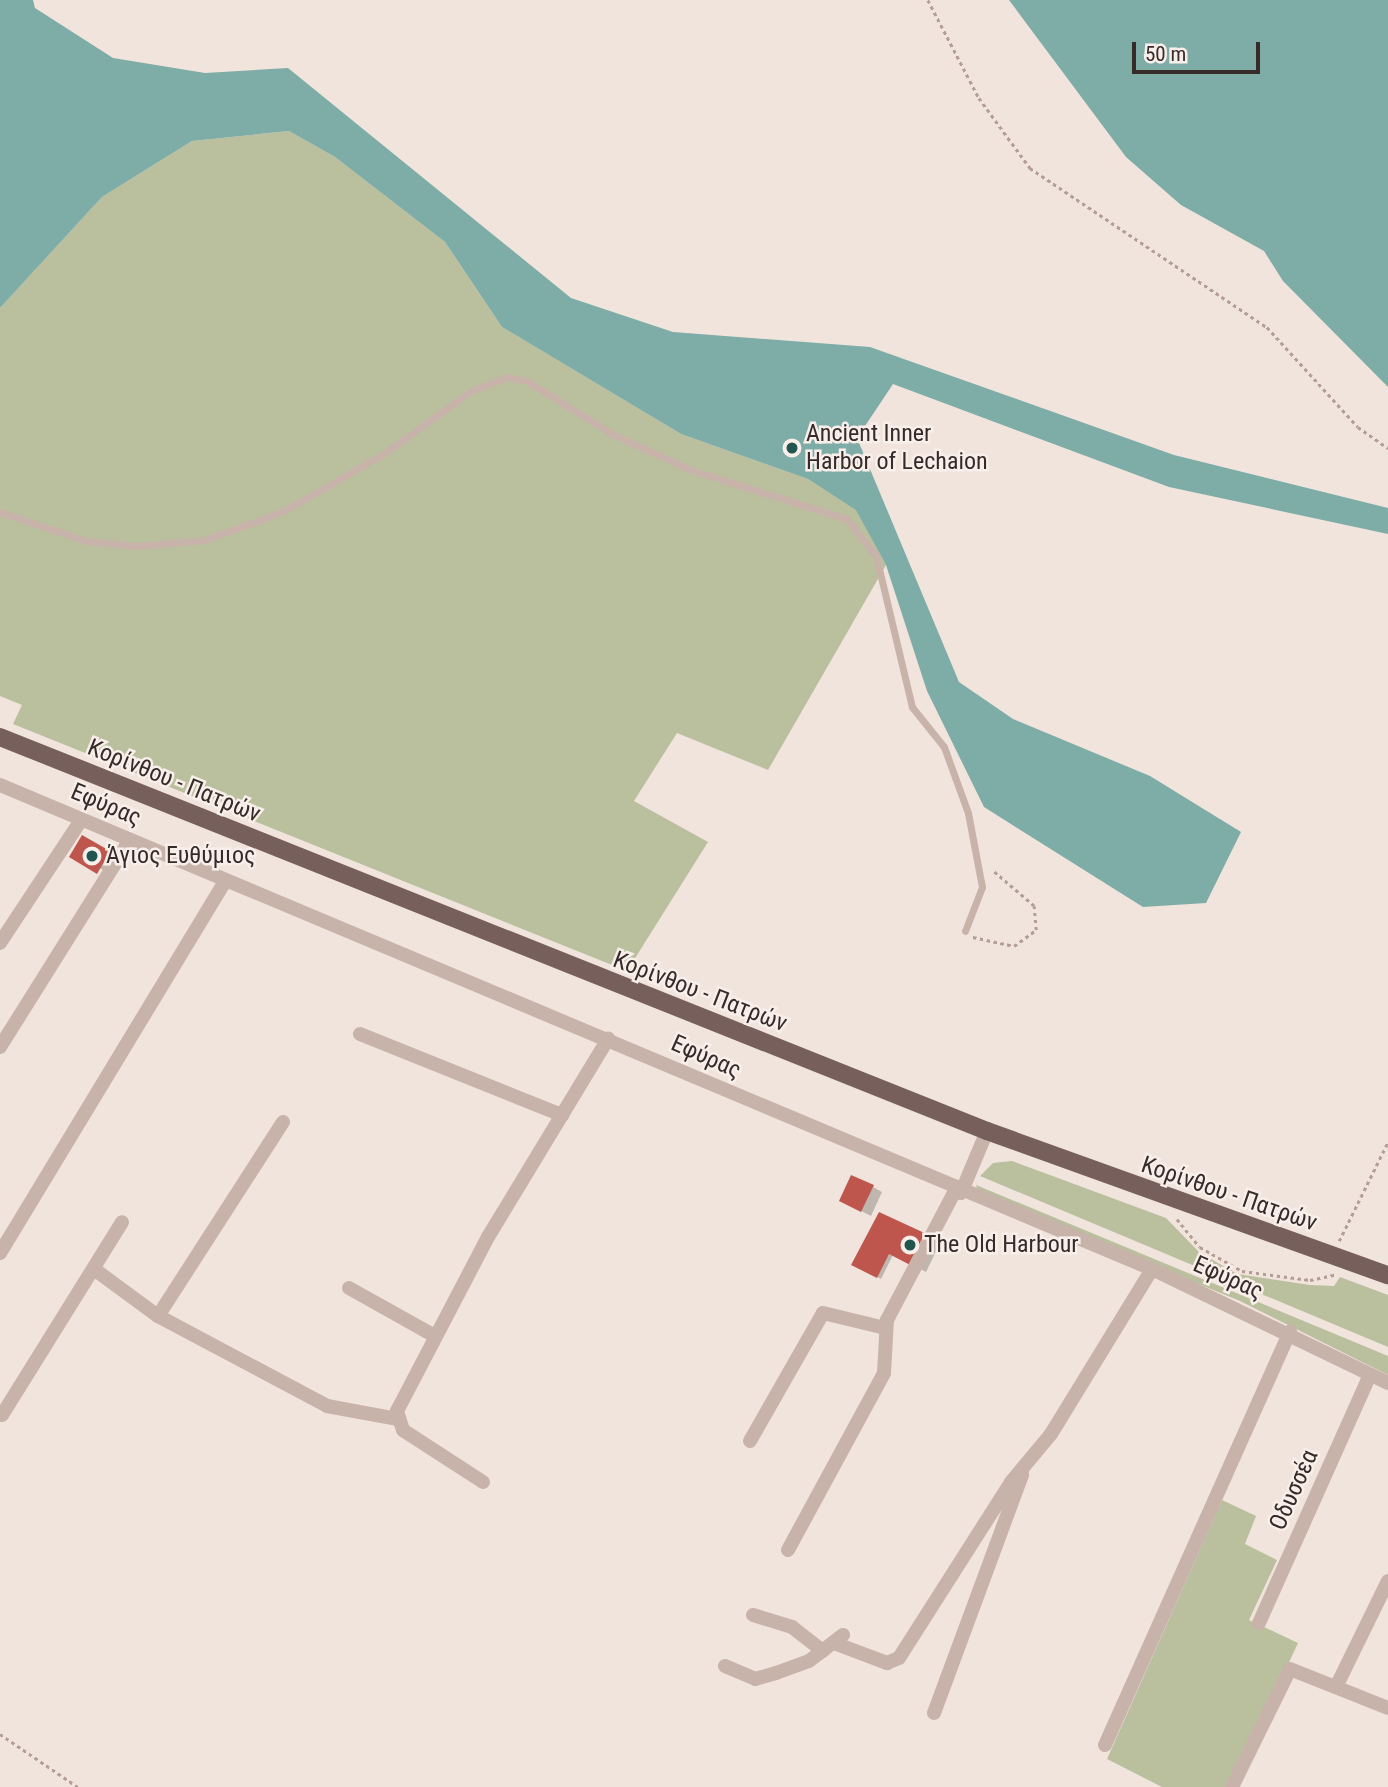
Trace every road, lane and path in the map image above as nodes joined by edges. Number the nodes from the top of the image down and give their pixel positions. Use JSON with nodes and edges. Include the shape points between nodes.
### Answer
{"nodes":[{"id":1,"x":928,"y":0,"type":"edge"},
{"id":2,"x":1388,"y":448,"type":"edge"},
{"id":3,"x":0,"y":512,"type":"edge"},
{"id":4,"x":0,"y":737,"type":"edge"},
{"id":5,"x":0,"y":785,"type":"edge"},
{"id":6,"x":81,"y":820,"type":"junction"},
{"id":7,"x":130,"y":840,"type":"junction"},
{"id":8,"x":972,"y":842,"type":"junction"},
{"id":9,"x":225,"y":881,"type":"junction"},
{"id":10,"x":965,"y":931,"type":"joint"},
{"id":11,"x":0,"y":943,"type":"edge"},
{"id":12,"x":360,"y":1034,"type":"dead end"},
{"id":13,"x":608,"y":1039,"type":"junction"},
{"id":14,"x":0,"y":1047,"type":"edge"},
{"id":15,"x":562,"y":1115,"type":"junction"},
{"id":16,"x":284,"y":1122,"type":"dead end"},
{"id":17,"x":987,"y":1131,"type":"junction"},
{"id":18,"x":1388,"y":1142,"type":"edge"},
{"id":19,"x":958,"y":1192,"type":"junction"},
{"id":20,"x":1163,"y":1198,"type":"junction"},
{"id":21,"x":122,"y":1222,"type":"dead end"},
{"id":22,"x":0,"y":1253,"type":"edge"},
{"id":23,"x":1338,"y":1258,"type":"junction"},
{"id":24,"x":1232,"y":1267,"type":"junction"},
{"id":25,"x":94,"y":1269,"type":"junction"},
{"id":26,"x":1152,"y":1269,"type":"junction"},
{"id":27,"x":1388,"y":1275,"type":"edge"},
{"id":28,"x":349,"y":1289,"type":"dead end"},
{"id":29,"x":1219,"y":1299,"type":"junction"},
{"id":30,"x":158,"y":1316,"type":"junction"},
{"id":31,"x":885,"y":1328,"type":"junction"},
{"id":32,"x":1290,"y":1331,"type":"junction"},
{"id":33,"x":435,"y":1336,"type":"junction"},
{"id":34,"x":1370,"y":1375,"type":"junction"},
{"id":35,"x":1388,"y":1384,"type":"edge"},
{"id":36,"x":2,"y":1415,"type":"edge"},
{"id":37,"x":397,"y":1419,"type":"junction"},
{"id":38,"x":750,"y":1441,"type":"dead end"},
{"id":39,"x":1022,"y":1475,"type":"junction"},
{"id":40,"x":483,"y":1482,"type":"dead end"},
{"id":41,"x":788,"y":1550,"type":"dead end"},
{"id":42,"x":1388,"y":1581,"type":"edge"},
{"id":43,"x":753,"y":1615,"type":"dead end"},
{"id":44,"x":1259,"y":1623,"type":"dead end"},
{"id":45,"x":834,"y":1643,"type":"junction"},
{"id":46,"x":725,"y":1666,"type":"dead end"},
{"id":47,"x":1336,"y":1687,"type":"junction"},
{"id":48,"x":1388,"y":1708,"type":"edge"},
{"id":49,"x":934,"y":1713,"type":"dead end"},
{"id":50,"x":0,"y":1734,"type":"edge"},
{"id":51,"x":1105,"y":1745,"type":"dead end"},
{"id":52,"x":78,"y":1787,"type":"edge"},
{"id":53,"x":1232,"y":1787,"type":"edge"}],
"edges":[{"from":1,"to":2,"type":"path","via":[[979,98],[1030,168],[1256,319],[1358,427]]},
{"from":3,"to":8,"type":"lane","via":[[86,541],[138,546],[205,540],[248,528],[351,474],[471,391],[507,377],[527,381],[680,465],[780,494],[858,526],[887,593],[912,707],[944,747]]},
{"from":4,"to":17,"type":"main road","name":"Κορίνθου - Πατρών"},
{"from":5,"to":6,"type":"street","name":"Εφύρας"},
{"from":6,"to":7,"type":"street","name":"Εφύρας"},
{"from":6,"to":11,"type":"street"},
{"from":7,"to":9,"type":"street","name":"Εφύρας"},
{"from":7,"to":14,"type":"street"},
{"from":8,"to":10,"type":"lane","via":[[981,902]]},
{"from":8,"to":10,"type":"path","via":[[1038,918],[1027,940],[1014,946],[979,942]]},
{"from":9,"to":13,"type":"street","name":"Εφύρας"},
{"from":9,"to":22,"type":"street"},
{"from":12,"to":15,"type":"street"},
{"from":13,"to":15,"type":"street"},
{"from":13,"to":19,"type":"street","name":"Εφύρας"},
{"from":15,"to":33,"type":"street"},
{"from":16,"to":30,"type":"street"},
{"from":17,"to":19,"type":"street"},
{"from":17,"to":20,"type":"main road","name":"Κορίνθου - Πατρών"},
{"from":18,"to":23,"type":"path"},
{"from":19,"to":26,"type":"street","name":"Εφύρας"},
{"from":19,"to":31,"type":"street"},
{"from":20,"to":23,"type":"main road","name":"Κορίνθου - Πατρών"},
{"from":20,"to":24,"type":"path","via":[[1188,1235]]},
{"from":21,"to":25,"type":"street"},
{"from":23,"to":24,"type":"path","via":[[1334,1275],[1310,1280]]},
{"from":23,"to":27,"type":"main road","name":"Κορίνθου - Πατρών"},
{"from":24,"to":29,"type":"path"},
{"from":25,"to":30,"type":"street"},
{"from":25,"to":36,"type":"street"},
{"from":26,"to":29,"type":"street","name":"Εφύρας"},
{"from":26,"to":39,"type":"street"},
{"from":28,"to":33,"type":"street"},
{"from":29,"to":32,"type":"street","name":"Εφύρας"},
{"from":30,"to":37,"type":"street","via":[[327,1406]]},
{"from":31,"to":38,"type":"street","via":[[822,1313]]},
{"from":31,"to":41,"type":"street","via":[[884,1373]]},
{"from":32,"to":34,"type":"street","name":"Εφύρας"},
{"from":32,"to":51,"type":"street"},
{"from":33,"to":37,"type":"street"},
{"from":34,"to":35,"type":"street","name":"Εφύρας"},
{"from":34,"to":44,"type":"street","name":"Οδυσσέα"},
{"from":37,"to":40,"type":"street","via":[[421,1445]]},
{"from":39,"to":45,"type":"street","via":[[1011,1482],[899,1658],[887,1663]]},
{"from":39,"to":49,"type":"street"},
{"from":42,"to":47,"type":"street"},
{"from":43,"to":45,"type":"street"},
{"from":45,"to":46,"type":"street","via":[[755,1679]]},
{"from":47,"to":48,"type":"street"},
{"from":47,"to":53,"type":"street","via":[[1298,1667],[1284,1674]]},
{"from":50,"to":52,"type":"path"}]}
